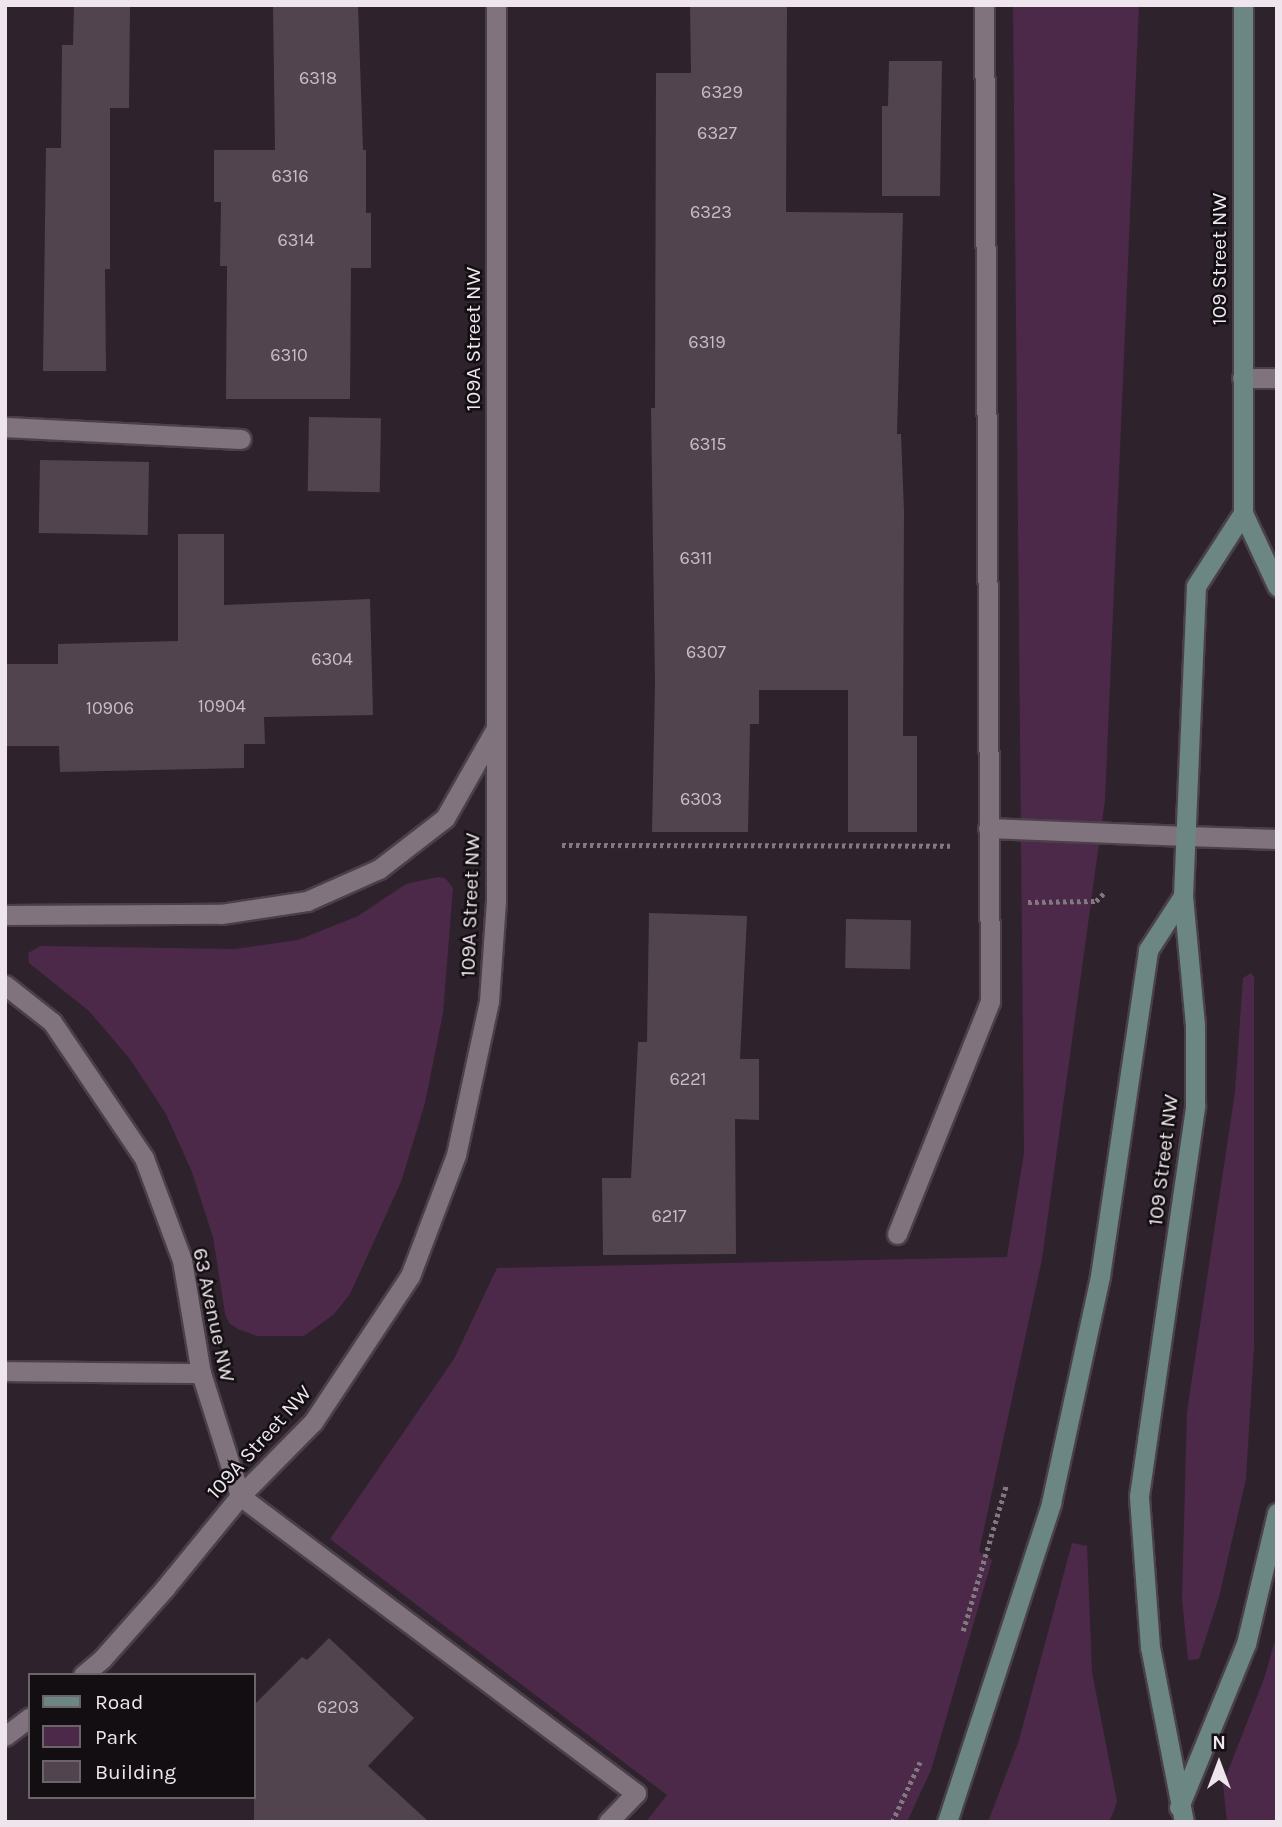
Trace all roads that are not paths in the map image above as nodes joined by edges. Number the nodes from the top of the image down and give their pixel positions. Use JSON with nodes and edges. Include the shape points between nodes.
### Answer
{"nodes":[{"id":1,"x":496,"y":5,"type":"edge"},
{"id":2,"x":984,"y":5,"type":"edge"},
{"id":3,"x":1243,"y":5,"type":"edge"},
{"id":4,"x":1242,"y":378,"type":"junction"},
{"id":5,"x":1277,"y":378,"type":"edge"},
{"id":6,"x":5,"y":427,"type":"edge"},
{"id":7,"x":241,"y":439,"type":"dead end"},
{"id":8,"x":1243,"y":513,"type":"junction"},
{"id":9,"x":1277,"y":586,"type":"edge"},
{"id":10,"x":495,"y":730,"type":"junction"},
{"id":11,"x":1187,"y":836,"type":"junction"},
{"id":12,"x":988,"y":837,"type":"junction"},
{"id":13,"x":1277,"y":838,"type":"edge"},
{"id":14,"x":1183,"y":896,"type":"junction"},
{"id":15,"x":5,"y":915,"type":"edge"},
{"id":16,"x":5,"y":985,"type":"edge"},
{"id":17,"x":897,"y":1234,"type":"dead end"},
{"id":18,"x":5,"y":1371,"type":"edge"},
{"id":19,"x":201,"y":1373,"type":"junction"},
{"id":20,"x":240,"y":1496,"type":"junction"},
{"id":21,"x":1277,"y":1513,"type":"edge"},
{"id":22,"x":86,"y":1673,"type":"edge"},
{"id":23,"x":28,"y":1719,"type":"edge"},
{"id":24,"x":5,"y":1737,"type":"edge"},
{"id":25,"x":1178,"y":1817,"type":"edge"},
{"id":26,"x":608,"y":1822,"type":"edge"},
{"id":27,"x":947,"y":1822,"type":"edge"}],
"edges":[{"from":1,"to":10,"type":"street","name":"109A Street NW"},
{"from":2,"to":12,"type":"street"},
{"from":3,"to":4,"type":"main road","name":"109 Street NW"},
{"from":4,"to":5,"type":"street"},
{"from":4,"to":8,"type":"main road","name":"109 Street NW"},
{"from":6,"to":7,"type":"street"},
{"from":8,"to":9,"type":"main road","name":"109 Street NW"},
{"from":8,"to":11,"type":"main road","name":"109 Street NW","via":[[1196,586]]},
{"from":10,"to":15,"type":"street","via":[[445,818],[379,870],[307,901],[221,914]]},
{"from":10,"to":20,"type":"street","name":"109A Street NW","via":[[496,902],[489,1001],[456,1155],[410,1276],[379,1326],[313,1422]]},
{"from":11,"to":12,"type":"street"},
{"from":11,"to":13,"type":"street"},
{"from":11,"to":14,"type":"main road","name":"109 Street NW"},
{"from":12,"to":17,"type":"street","via":[[990,1002]]},
{"from":14,"to":25,"type":"main road","name":"109 Street NW","via":[[1195,1025],[1195,1105],[1139,1496],[1150,1647]]},
{"from":14,"to":27,"type":"main road","via":[[1148,950],[1100,1276],[1051,1503]]},
{"from":16,"to":19,"type":"street","name":"63 Avenue NW","via":[[52,1022],[144,1158],[182,1260]]},
{"from":18,"to":19,"type":"street"},
{"from":19,"to":20,"type":"street","name":"63 Avenue NW"},
{"from":20,"to":22,"type":"street","name":"109A Street NW","via":[[165,1588]]},
{"from":20,"to":26,"type":"street","via":[[636,1793]]},
{"from":21,"to":25,"type":"main road","via":[[1246,1644]]},
{"from":23,"to":24,"type":"street"}]}
